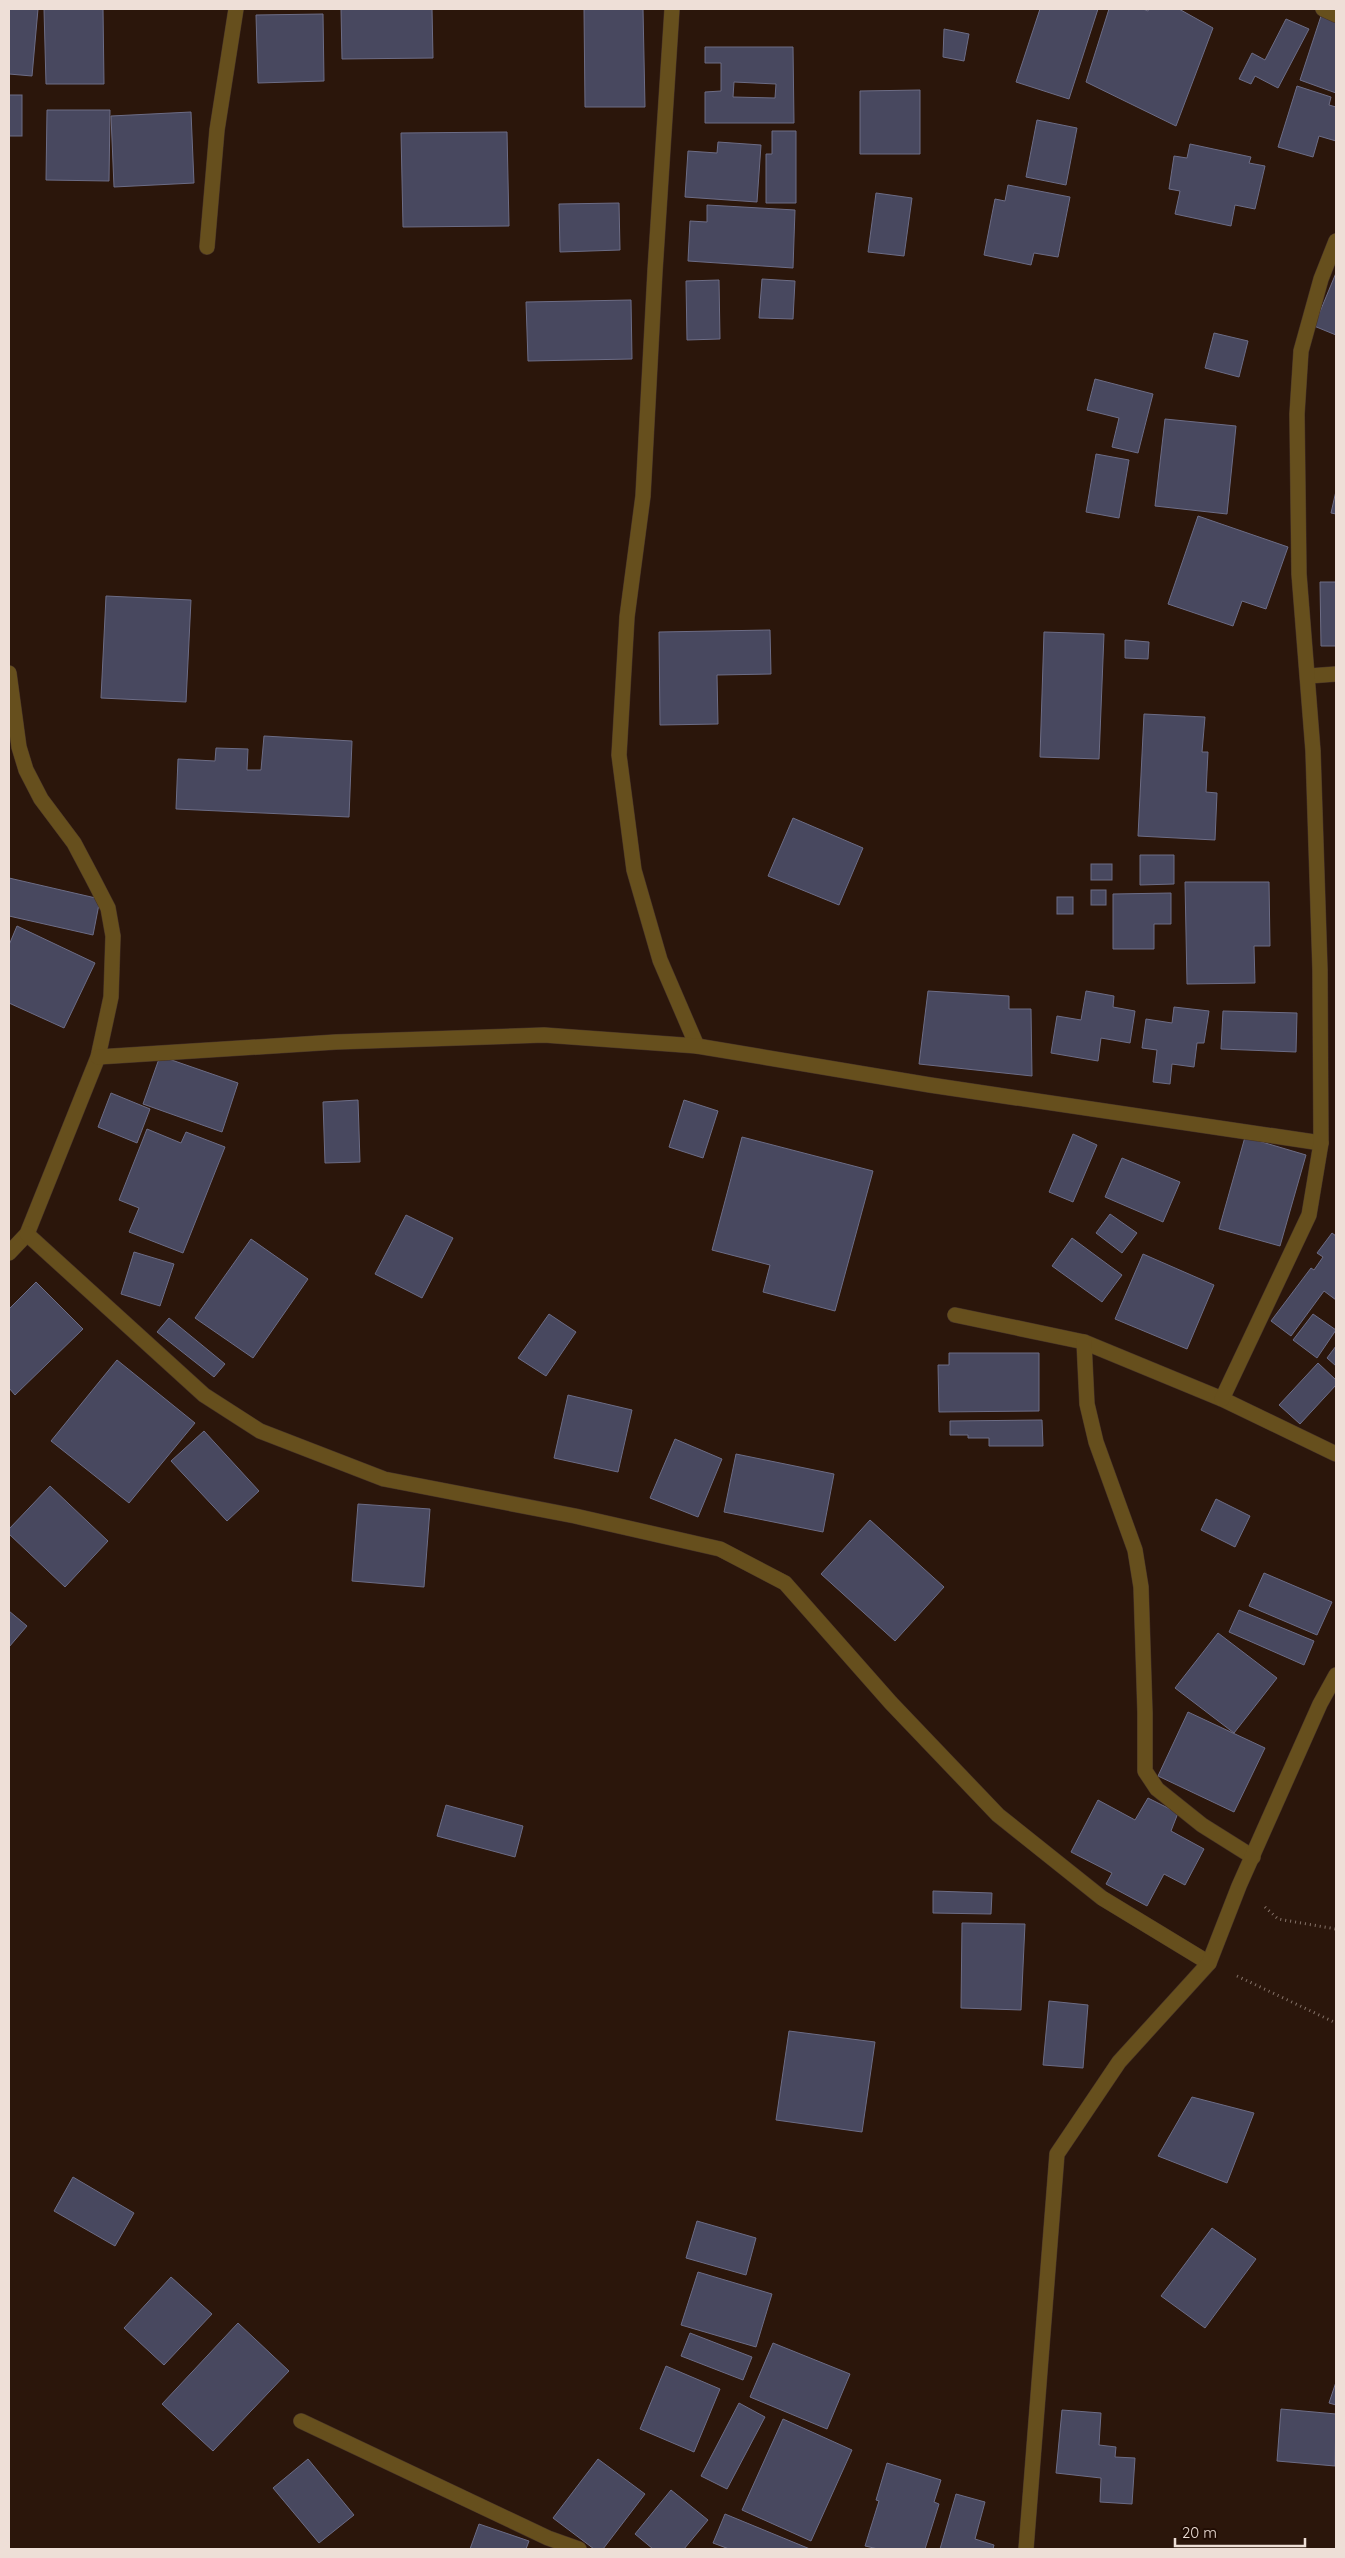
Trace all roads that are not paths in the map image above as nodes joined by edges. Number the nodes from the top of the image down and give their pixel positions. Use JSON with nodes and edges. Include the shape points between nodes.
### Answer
{"nodes":[{"id":1,"x":236,"y":9,"type":"edge"},
{"id":2,"x":672,"y":9,"type":"edge"},
{"id":3,"x":1323,"y":9,"type":"edge"},
{"id":4,"x":1336,"y":15,"type":"edge"},
{"id":5,"x":1336,"y":240,"type":"edge"},
{"id":6,"x":207,"y":247,"type":"dead end"},
{"id":7,"x":9,"y":673,"type":"edge"},
{"id":8,"x":1336,"y":674,"type":"edge"},
{"id":9,"x":1308,"y":676,"type":"junction"},
{"id":10,"x":697,"y":1046,"type":"junction"},
{"id":11,"x":98,"y":1057,"type":"junction"},
{"id":12,"x":1321,"y":1143,"type":"junction"},
{"id":13,"x":27,"y":1234,"type":"junction"},
{"id":14,"x":9,"y":1254,"type":"edge"},
{"id":15,"x":955,"y":1315,"type":"dead end"},
{"id":16,"x":1084,"y":1342,"type":"junction"},
{"id":17,"x":1222,"y":1399,"type":"junction"},
{"id":18,"x":1336,"y":1454,"type":"edge"},
{"id":19,"x":1336,"y":1675,"type":"edge"},
{"id":20,"x":1253,"y":1857,"type":"junction"},
{"id":21,"x":1209,"y":1963,"type":"junction"},
{"id":22,"x":301,"y":2421,"type":"dead end"},
{"id":23,"x":545,"y":2544,"type":"edge"},
{"id":24,"x":579,"y":2549,"type":"edge"},
{"id":25,"x":1026,"y":2549,"type":"edge"}],
"edges":[{"from":1,"to":6,"type":"street","via":[[217,130]]},
{"from":2,"to":10,"type":"street","via":[[643,496],[627,617],[619,755],[634,870],[660,960]]},
{"from":3,"to":4,"type":"street"},
{"from":5,"to":9,"type":"street","via":[[1321,279],[1301,351],[1297,414],[1299,574]]},
{"from":7,"to":11,"type":"street","via":[[19,747],[26,770],[41,799],[74,843],[108,908],[114,936],[111,997]]},
{"from":8,"to":9,"type":"street"},
{"from":9,"to":12,"type":"street","via":[[1320,970]]},
{"from":10,"to":11,"type":"street","via":[[544,1036],[336,1042]]},
{"from":10,"to":12,"type":"street","via":[[930,1085]]},
{"from":11,"to":13,"type":"street"},
{"from":12,"to":17,"type":"street","via":[[1309,1215]]},
{"from":13,"to":14,"type":"street"},
{"from":13,"to":21,"type":"street","via":[[204,1395],[260,1431],[384,1479],[575,1516],[720,1549],[785,1583],[891,1703],[998,1815],[1102,1898]]},
{"from":15,"to":16,"type":"street"},
{"from":16,"to":17,"type":"street"},
{"from":16,"to":20,"type":"street","via":[[1087,1404],[1096,1442],[1135,1550],[1141,1587],[1145,1771],[1157,1789],[1202,1825]]},
{"from":17,"to":18,"type":"street"},
{"from":19,"to":20,"type":"street","via":[[1320,1704]]},
{"from":20,"to":21,"type":"street"},
{"from":21,"to":25,"type":"street","via":[[1120,2062],[1057,2154]]},
{"from":22,"to":23,"type":"street"},
{"from":23,"to":24,"type":"street"}]}
